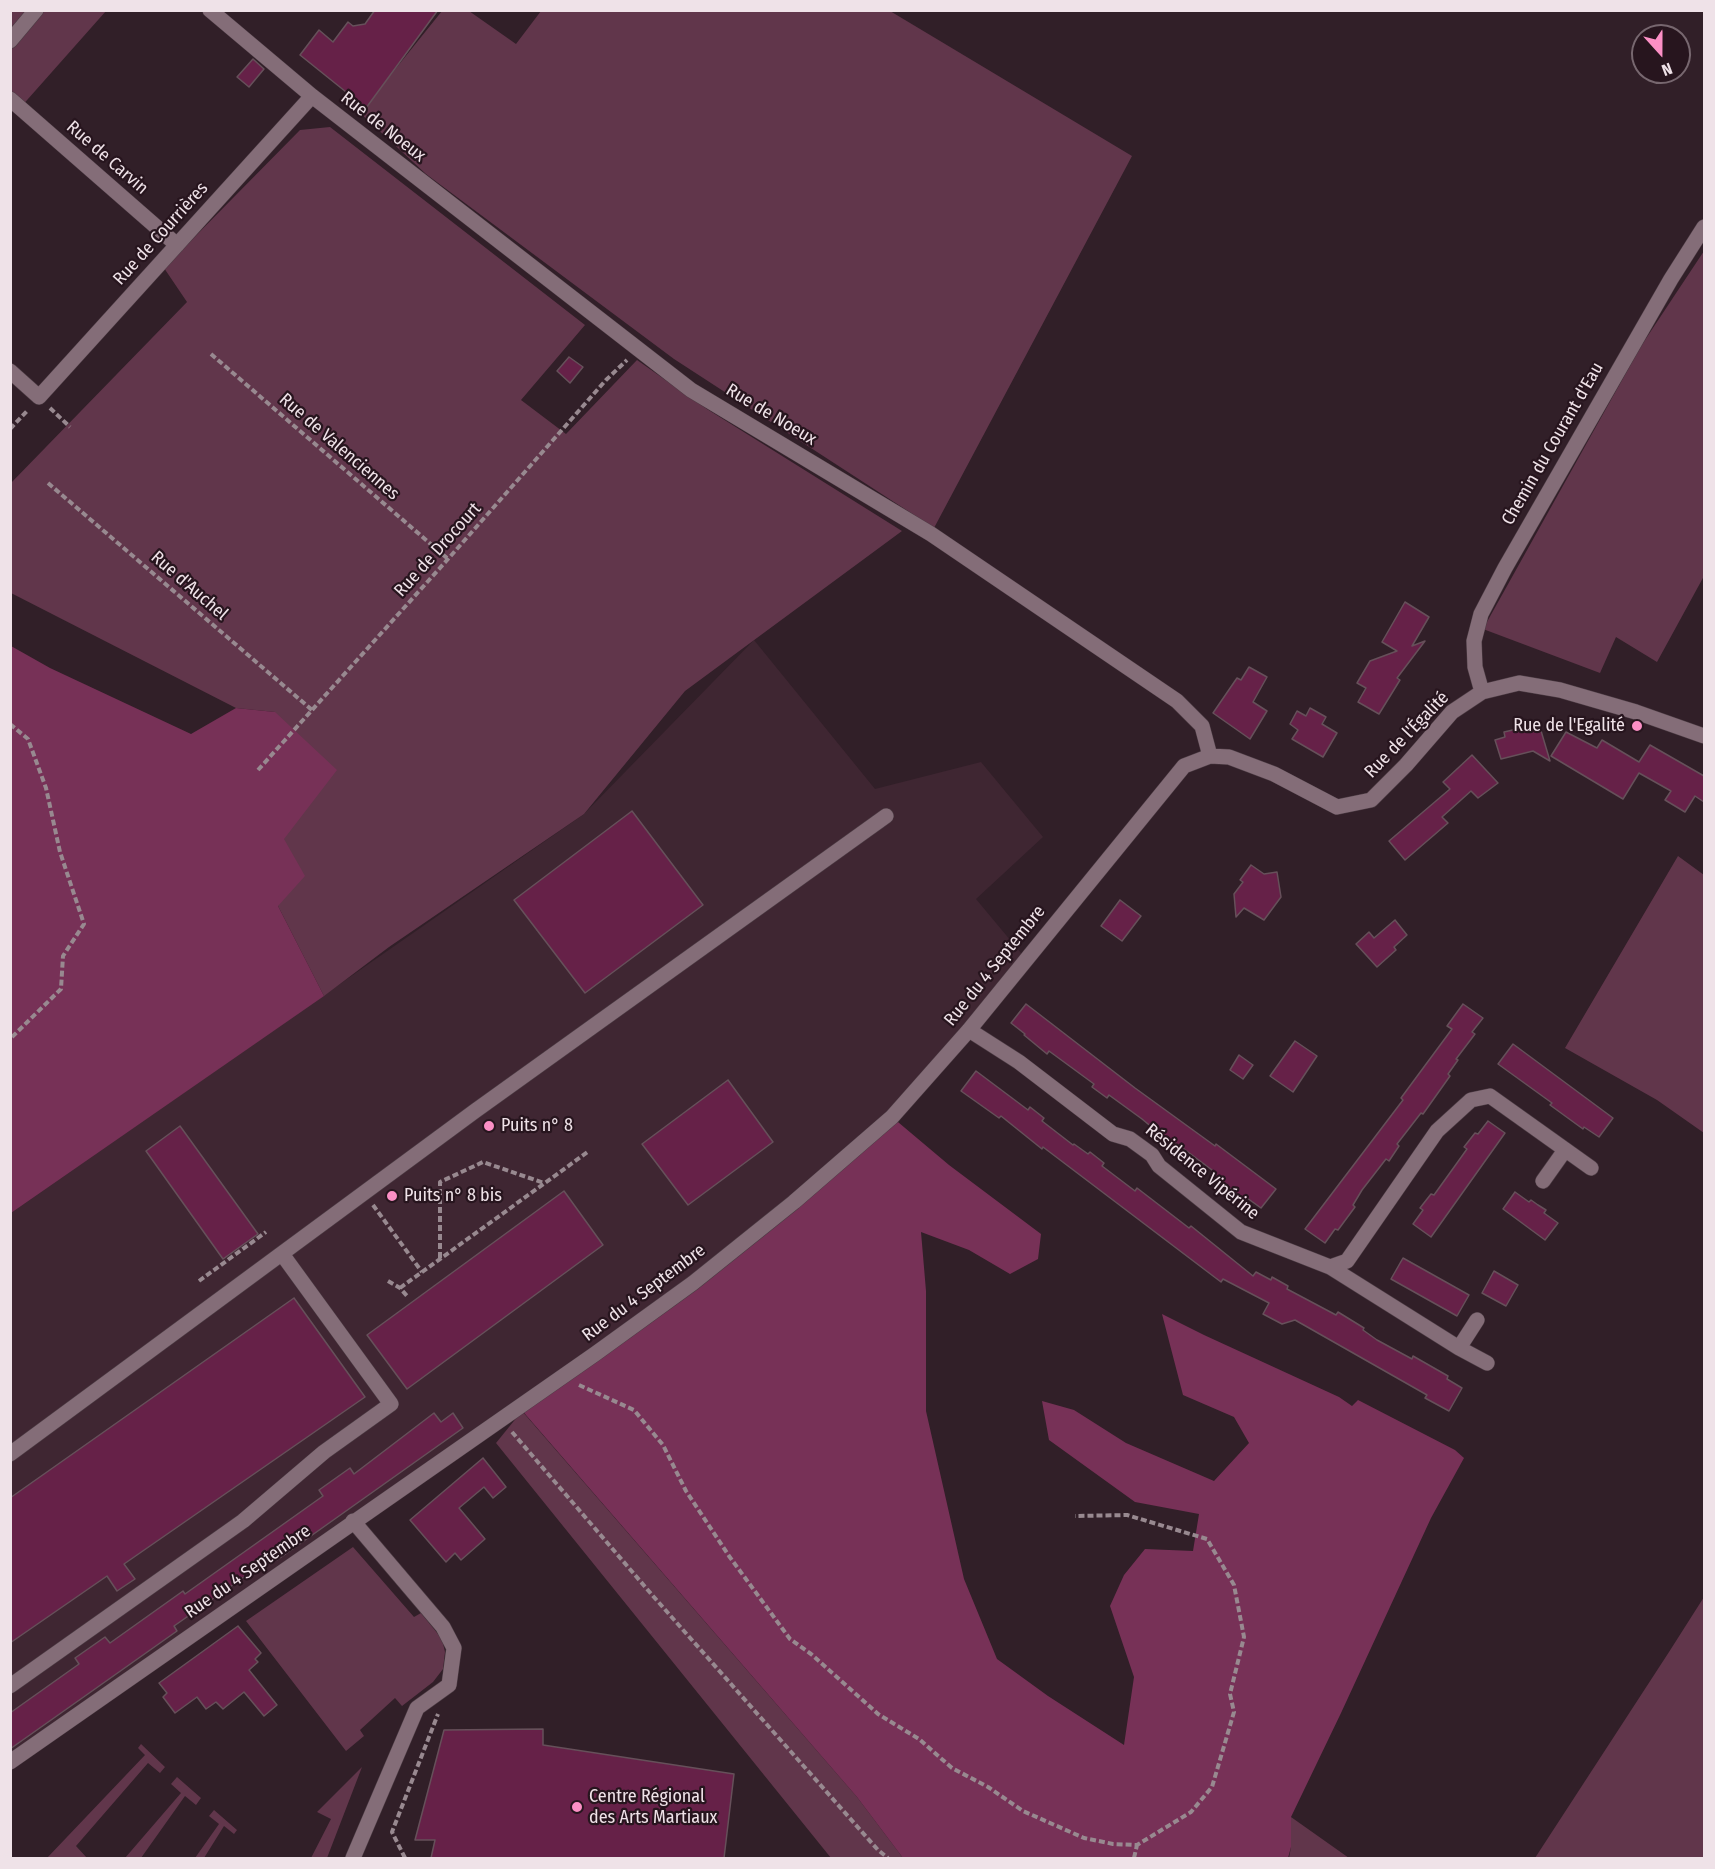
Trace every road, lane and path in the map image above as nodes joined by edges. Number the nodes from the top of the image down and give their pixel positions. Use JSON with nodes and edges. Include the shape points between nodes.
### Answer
{"nodes":[{"id":1,"x":36,"y":10,"type":"edge"},
{"id":2,"x":210,"y":10,"type":"edge"},
{"id":3,"x":10,"y":40,"type":"edge"},
{"id":4,"x":312,"y":96,"type":"junction"},
{"id":5,"x":10,"y":99,"type":"edge"},
{"id":6,"x":1704,"y":227,"type":"edge"},
{"id":7,"x":177,"y":245,"type":"junction"},
{"id":8,"x":639,"y":349,"type":"junction"},
{"id":9,"x":211,"y":354,"type":"dead end"},
{"id":10,"x":10,"y":372,"type":"edge"},
{"id":11,"x":39,"y":397,"type":"junction"},
{"id":12,"x":70,"y":427,"type":"dead end"},
{"id":13,"x":10,"y":429,"type":"edge"},
{"id":14,"x":48,"y":483,"type":"dead end"},
{"id":15,"x":448,"y":559,"type":"junction"},
{"id":16,"x":1482,"y":692,"type":"junction"},
{"id":17,"x":312,"y":710,"type":"junction"},
{"id":18,"x":10,"y":724,"type":"edge"},
{"id":19,"x":1704,"y":736,"type":"edge"},
{"id":20,"x":1210,"y":756,"type":"junction"},
{"id":21,"x":258,"y":770,"type":"dead end"},
{"id":22,"x":886,"y":816,"type":"dead end"},
{"id":23,"x":969,"y":1030,"type":"junction"},
{"id":24,"x":10,"y":1039,"type":"edge"},
{"id":25,"x":1565,"y":1150,"type":"junction"},
{"id":26,"x":589,"y":1151,"type":"dead end"},
{"id":27,"x":1591,"y":1168,"type":"dead end"},
{"id":28,"x":1543,"y":1181,"type":"dead end"},
{"id":29,"x":544,"y":1183,"type":"junction"},
{"id":30,"x":370,"y":1200,"type":"dead end"},
{"id":31,"x":266,"y":1232,"type":"dead end"},
{"id":32,"x":282,"y":1254,"type":"junction"},
{"id":33,"x":440,"y":1259,"type":"junction"},
{"id":34,"x":1330,"y":1267,"type":"junction"},
{"id":35,"x":422,"y":1272,"type":"junction"},
{"id":36,"x":199,"y":1281,"type":"dead end"},
{"id":37,"x":388,"y":1281,"type":"dead end"},
{"id":38,"x":400,"y":1288,"type":"junction"},
{"id":39,"x":408,"y":1297,"type":"dead end"},
{"id":40,"x":1477,"y":1320,"type":"dead end"},
{"id":41,"x":1459,"y":1348,"type":"junction"},
{"id":42,"x":1487,"y":1363,"type":"dead end"},
{"id":43,"x":562,"y":1377,"type":"junction"},
{"id":44,"x":502,"y":1420,"type":"junction"},
{"id":45,"x":10,"y":1454,"type":"edge"},
{"id":46,"x":1075,"y":1516,"type":"dead end"},
{"id":47,"x":353,"y":1521,"type":"junction"},
{"id":48,"x":449,"y":1685,"type":"junction"},
{"id":49,"x":10,"y":1686,"type":"edge"},
{"id":50,"x":10,"y":1762,"type":"edge"},
{"id":51,"x":1137,"y":1845,"type":"junction"},
{"id":52,"x":353,"y":1858,"type":"edge"},
{"id":53,"x":405,"y":1858,"type":"edge"},
{"id":54,"x":888,"y":1858,"type":"edge"},
{"id":55,"x":1134,"y":1858,"type":"edge"}],
"edges":[{"from":1,"to":3,"type":"street"},
{"from":2,"to":4,"type":"street","name":"Rue de Noeux"},
{"from":4,"to":7,"type":"street","name":"Rue de Courrières"},
{"from":4,"to":8,"type":"street","name":"Rue de Noeux"},
{"from":5,"to":7,"type":"street","name":"Rue de Carvin"},
{"from":6,"to":16,"type":"street","name":"Chemin du Courant d'Eau","via":[[1481,614],[1474,641],[1475,667]]},
{"from":7,"to":11,"type":"street","name":"Rue de Courrières"},
{"from":8,"to":15,"type":"path","name":"Rue de Drocourt","via":[[606,380]]},
{"from":8,"to":20,"type":"street","name":"Rue de Noeux","via":[[691,390],[931,534],[1177,701],[1202,726]]},
{"from":9,"to":15,"type":"path","name":"Rue de Valenciennes"},
{"from":10,"to":11,"type":"street"},
{"from":11,"to":12,"type":"path"},
{"from":11,"to":13,"type":"path"},
{"from":14,"to":17,"type":"path","name":"Rue d'Auchel"},
{"from":15,"to":17,"type":"path","name":"Rue de Drocourt"},
{"from":16,"to":19,"type":"street","name":"Rue de l'Égalité","via":[[1519,683],[1560,690],[1636,711]]},
{"from":16,"to":20,"type":"street","name":"Rue de l'Égalité","via":[[1452,712],[1371,800],[1337,807],[1274,774],[1229,757]]},
{"from":17,"to":21,"type":"path","name":"Rue de Drocourt"},
{"from":18,"to":24,"type":"path","via":[[28,739],[46,788],[60,852],[84,924],[63,956],[61,989]]},
{"from":20,"to":23,"type":"street","name":"Rue du 4 Septembre","via":[[1184,766]]},
{"from":22,"to":32,"type":"street"},
{"from":23,"to":34,"type":"street","name":"Résidence Vipérine","via":[[1019,1062],[1113,1134],[1130,1139],[1152,1155],[1159,1166],[1241,1232]]},
{"from":23,"to":43,"type":"street","name":"Rue du 4 Septembre","via":[[892,1117],[794,1202],[693,1283]]},
{"from":25,"to":27,"type":"street"},
{"from":25,"to":28,"type":"street"},
{"from":25,"to":34,"type":"street","via":[[1490,1096],[1471,1100],[1437,1131],[1347,1261]]},
{"from":26,"to":29,"type":"path"},
{"from":29,"to":33,"type":"path"},
{"from":29,"to":33,"type":"path","via":[[483,1162],[440,1182]]},
{"from":30,"to":35,"type":"path"},
{"from":31,"to":36,"type":"path"},
{"from":32,"to":45,"type":"street"},
{"from":32,"to":49,"type":"street","via":[[391,1404],[324,1452],[243,1521]]},
{"from":33,"to":35,"type":"path"},
{"from":34,"to":41,"type":"street","name":"Résidence Vipérine"},
{"from":35,"to":38,"type":"path"},
{"from":37,"to":38,"type":"path"},
{"from":38,"to":39,"type":"path"},
{"from":40,"to":41,"type":"street"},
{"from":41,"to":42,"type":"street","name":"Résidence Vipérine"},
{"from":43,"to":44,"type":"street","name":"Rue du 4 Septembre"},
{"from":43,"to":51,"type":"path","via":[[634,1410],[663,1445],[686,1491],[790,1639],[878,1714],[919,1739],[952,1768],[1023,1811],[1084,1838]]},
{"from":44,"to":47,"type":"street","name":"Rue du 4 Septembre"},
{"from":44,"to":54,"type":"path","via":[[653,1596]]},
{"from":46,"to":51,"type":"path","via":[[1127,1515],[1206,1539],[1234,1585],[1244,1637],[1230,1694],[1234,1712],[1212,1787],[1191,1812]]},
{"from":47,"to":48,"type":"street","via":[[443,1627],[454,1648]]},
{"from":47,"to":50,"type":"street","name":"Rue du 4 Septembre"},
{"from":48,"to":52,"type":"street","via":[[417,1708]]},
{"from":48,"to":53,"type":"path","via":[[393,1832]]},
{"from":51,"to":55,"type":"path"}]}
